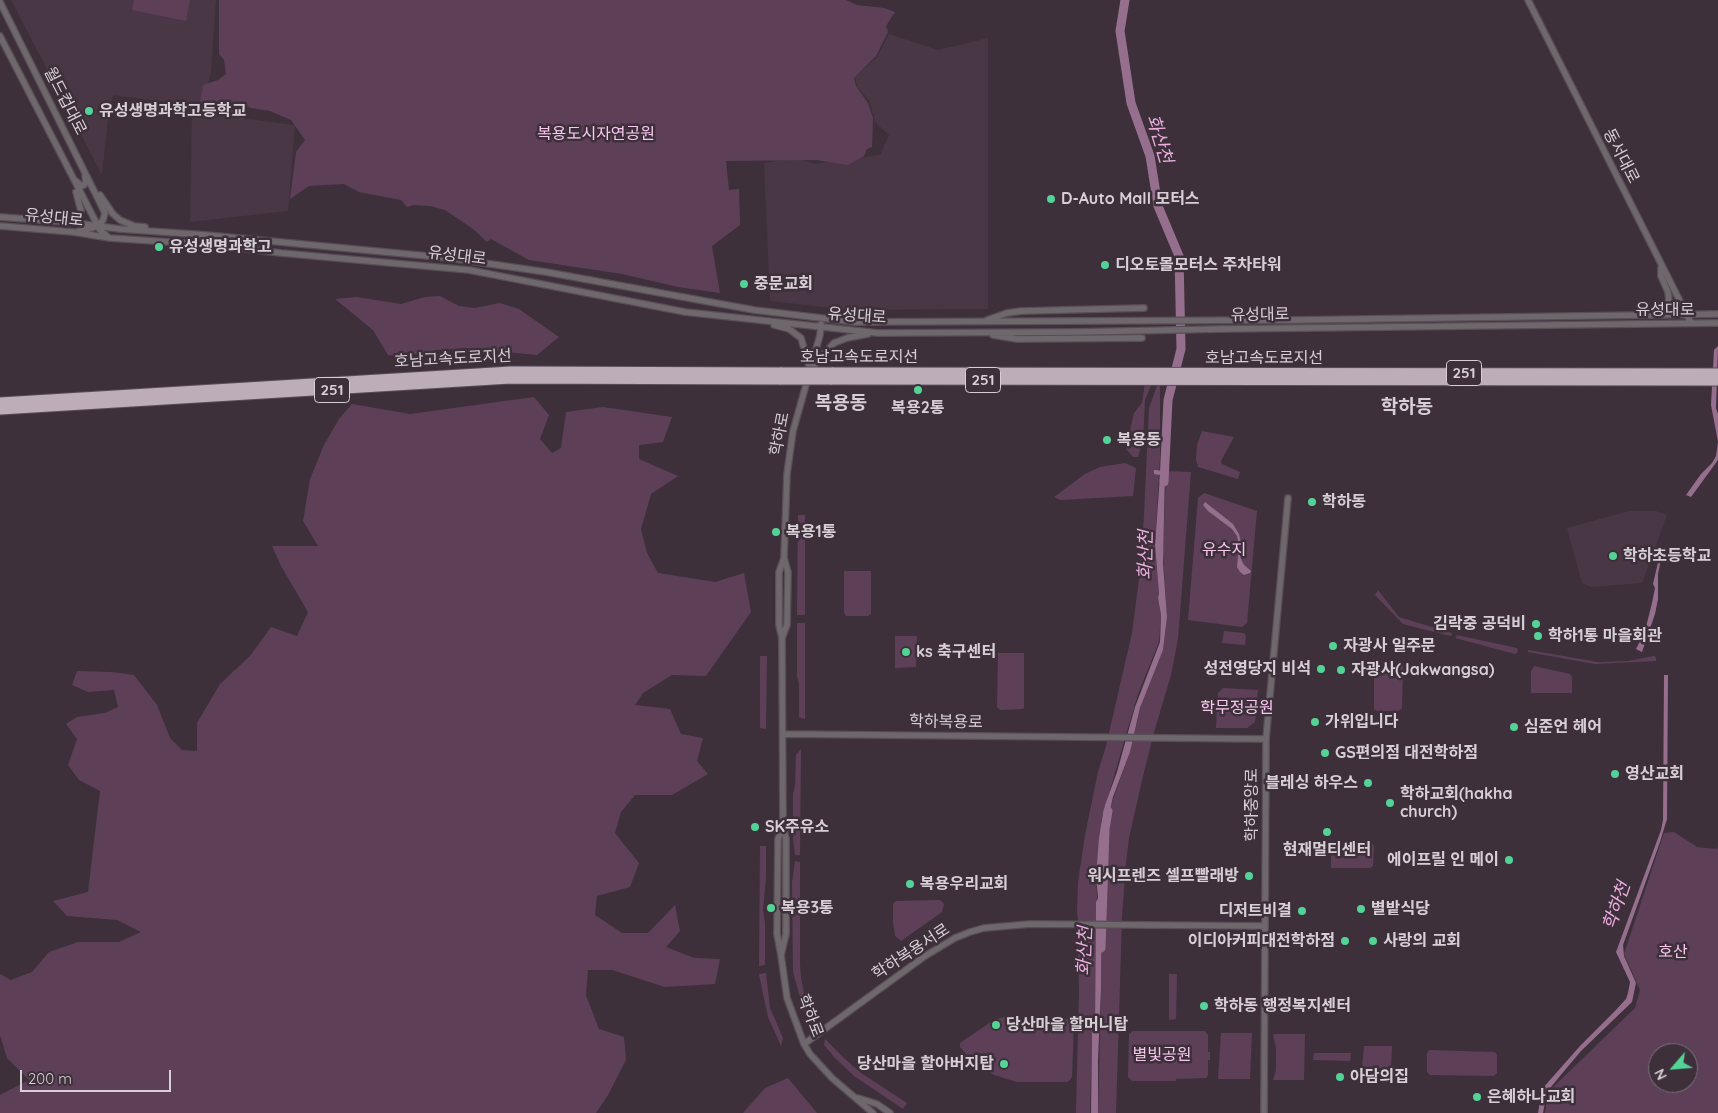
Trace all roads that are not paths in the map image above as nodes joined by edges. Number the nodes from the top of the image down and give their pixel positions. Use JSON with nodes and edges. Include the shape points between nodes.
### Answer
{"nodes":[{"id":1,"x":1528,"y":0,"type":"edge"},
{"id":2,"x":0,"y":2,"type":"edge"},
{"id":3,"x":0,"y":36,"type":"edge"},
{"id":4,"x":83,"y":168,"type":"junction"},
{"id":5,"x":69,"y":171,"type":"junction"},
{"id":6,"x":0,"y":217,"type":"edge"},
{"id":7,"x":68,"y":222,"type":"junction"},
{"id":8,"x":0,"y":226,"type":"edge"},
{"id":9,"x":98,"y":226,"type":"junction"},
{"id":10,"x":75,"y":232,"type":"junction"},
{"id":11,"x":162,"y":232,"type":"junction"},
{"id":12,"x":110,"y":238,"type":"junction"},
{"id":13,"x":1661,"y":266,"type":"junction"},
{"id":14,"x":1144,"y":308,"type":"dead end"},
{"id":15,"x":1645,"y":314,"type":"junction"},
{"id":16,"x":1686,"y":314,"type":"junction"},
{"id":17,"x":1718,"y":314,"type":"edge"},
{"id":18,"x":822,"y":319,"type":"junction"},
{"id":19,"x":758,"y":320,"type":"junction"},
{"id":20,"x":982,"y":321,"type":"junction"},
{"id":21,"x":1691,"y":323,"type":"junction"},
{"id":22,"x":1718,"y":324,"type":"edge"},
{"id":23,"x":821,"y":327,"type":"junction"},
{"id":24,"x":971,"y":332,"type":"junction"},
{"id":25,"x":878,"y":333,"type":"junction"},
{"id":26,"x":1142,"y":338,"type":"dead end"},
{"id":27,"x":810,"y":369,"type":"junction"},
{"id":28,"x":1718,"y":374,"type":"edge"},
{"id":29,"x":665,"y":375,"type":"junction"},
{"id":30,"x":1705,"y":377,"type":"junction"},
{"id":31,"x":1718,"y":381,"type":"edge"},
{"id":32,"x":0,"y":402,"type":"edge"},
{"id":33,"x":0,"y":410,"type":"edge"},
{"id":34,"x":1288,"y":498,"type":"dead end"},
{"id":35,"x":783,"y":734,"type":"junction"},
{"id":36,"x":1266,"y":739,"type":"junction"},
{"id":37,"x":1265,"y":926,"type":"junction"},
{"id":38,"x":804,"y":1044,"type":"junction"},
{"id":39,"x":856,"y":1097,"type":"junction"},
{"id":40,"x":873,"y":1113,"type":"edge"},
{"id":41,"x":890,"y":1113,"type":"edge"},
{"id":42,"x":1264,"y":1113,"type":"edge"}],
"edges":[{"from":1,"to":13,"type":"street","name":"동서대로"},
{"from":2,"to":4,"type":"street","name":"월드컵대로"},
{"from":3,"to":5,"type":"street","name":"월드컵대로"},
{"from":4,"to":5,"type":"street","via":[[86,182],[81,186]]},
{"from":4,"to":9,"type":"street","name":"월드컵대로","via":[[104,213]]},
{"from":4,"to":11,"type":"street","via":[[120,220]]},
{"from":5,"to":7,"type":"street","via":[[81,211],[78,218]]},
{"from":5,"to":9,"type":"street","name":"월드컵대로"},
{"from":6,"to":7,"type":"street","name":"유성대로"},
{"from":7,"to":9,"type":"street","name":"유성대로"},
{"from":8,"to":10,"type":"street","name":"유성대로"},
{"from":9,"to":10,"type":"street"},
{"from":9,"to":11,"type":"street","name":"유성대로"},
{"from":9,"to":12,"type":"street","name":"월드컵대로"},
{"from":10,"to":12,"type":"street","name":"유성대로"},
{"from":11,"to":18,"type":"street","name":"유성대로","via":[[449,258]]},
{"from":12,"to":19,"type":"street","name":"유성대로","via":[[470,270],[685,312]]},
{"from":13,"to":15,"type":"street","via":[[1660,276],[1669,300],[1660,309]]},
{"from":13,"to":16,"type":"street","name":"동서대로"},
{"from":14,"to":20,"type":"street","via":[[1022,311]]},
{"from":15,"to":16,"type":"street","name":"유성대로"},
{"from":15,"to":20,"type":"street","name":"유성대로"},
{"from":16,"to":17,"type":"street","name":"유성대로"},
{"from":16,"to":21,"type":"street","name":"동서대로"},
{"from":18,"to":20,"type":"street","name":"유성대로","via":[[855,322]]},
{"from":18,"to":23,"type":"street","name":"학하로"},
{"from":19,"to":23,"type":"street","name":"유성대로"},
{"from":19,"to":27,"type":"street","via":[[789,329],[801,338]]},
{"from":21,"to":22,"type":"street","name":"유성대로"},
{"from":21,"to":24,"type":"street","name":"유성대로"},
{"from":23,"to":25,"type":"street","name":"유성대로"},
{"from":23,"to":27,"type":"street","name":"학하로"},
{"from":24,"to":25,"type":"street","name":"유성대로"},
{"from":24,"to":26,"type":"street","via":[[1017,339]]},
{"from":25,"to":27,"type":"street","via":[[834,343]]},
{"from":27,"to":35,"type":"street","name":"학하로","via":[[793,431],[787,474],[784,558],[788,572],[787,625],[782,638]]},
{"from":28,"to":30,"type":"highway","name":"호남고속도로지선","number":"251"},
{"from":29,"to":30,"type":"highway","name":"호남고속도로지선","number":"251","bridge":true},
{"from":29,"to":32,"type":"highway","name":"호남고속도로지선","number":"251","via":[[511,371]]},
{"from":29,"to":33,"type":"highway","name":"호남고속도로지선","number":"251","via":[[510,379]]},
{"from":30,"to":31,"type":"highway","name":"호남고속도로지선","number":"251"},
{"from":34,"to":36,"type":"street","name":"학하중앙로"},
{"from":35,"to":36,"type":"street","name":"학하복용로"},
{"from":35,"to":38,"type":"street","name":"학하로","via":[[784,824],[778,839],[777,934],[787,998]]},
{"from":36,"to":37,"type":"street","name":"학하중앙로"},
{"from":37,"to":38,"type":"street","name":"학하복용서로","via":[[1002,925],[970,932],[925,956]]},
{"from":37,"to":42,"type":"street","name":"학하중앙로"},
{"from":38,"to":39,"type":"street","name":"학하로","via":[[822,1068]]},
{"from":39,"to":40,"type":"street","name":"학하로"},
{"from":39,"to":41,"type":"street","name":"학하로","via":[[877,1104]]}]}
